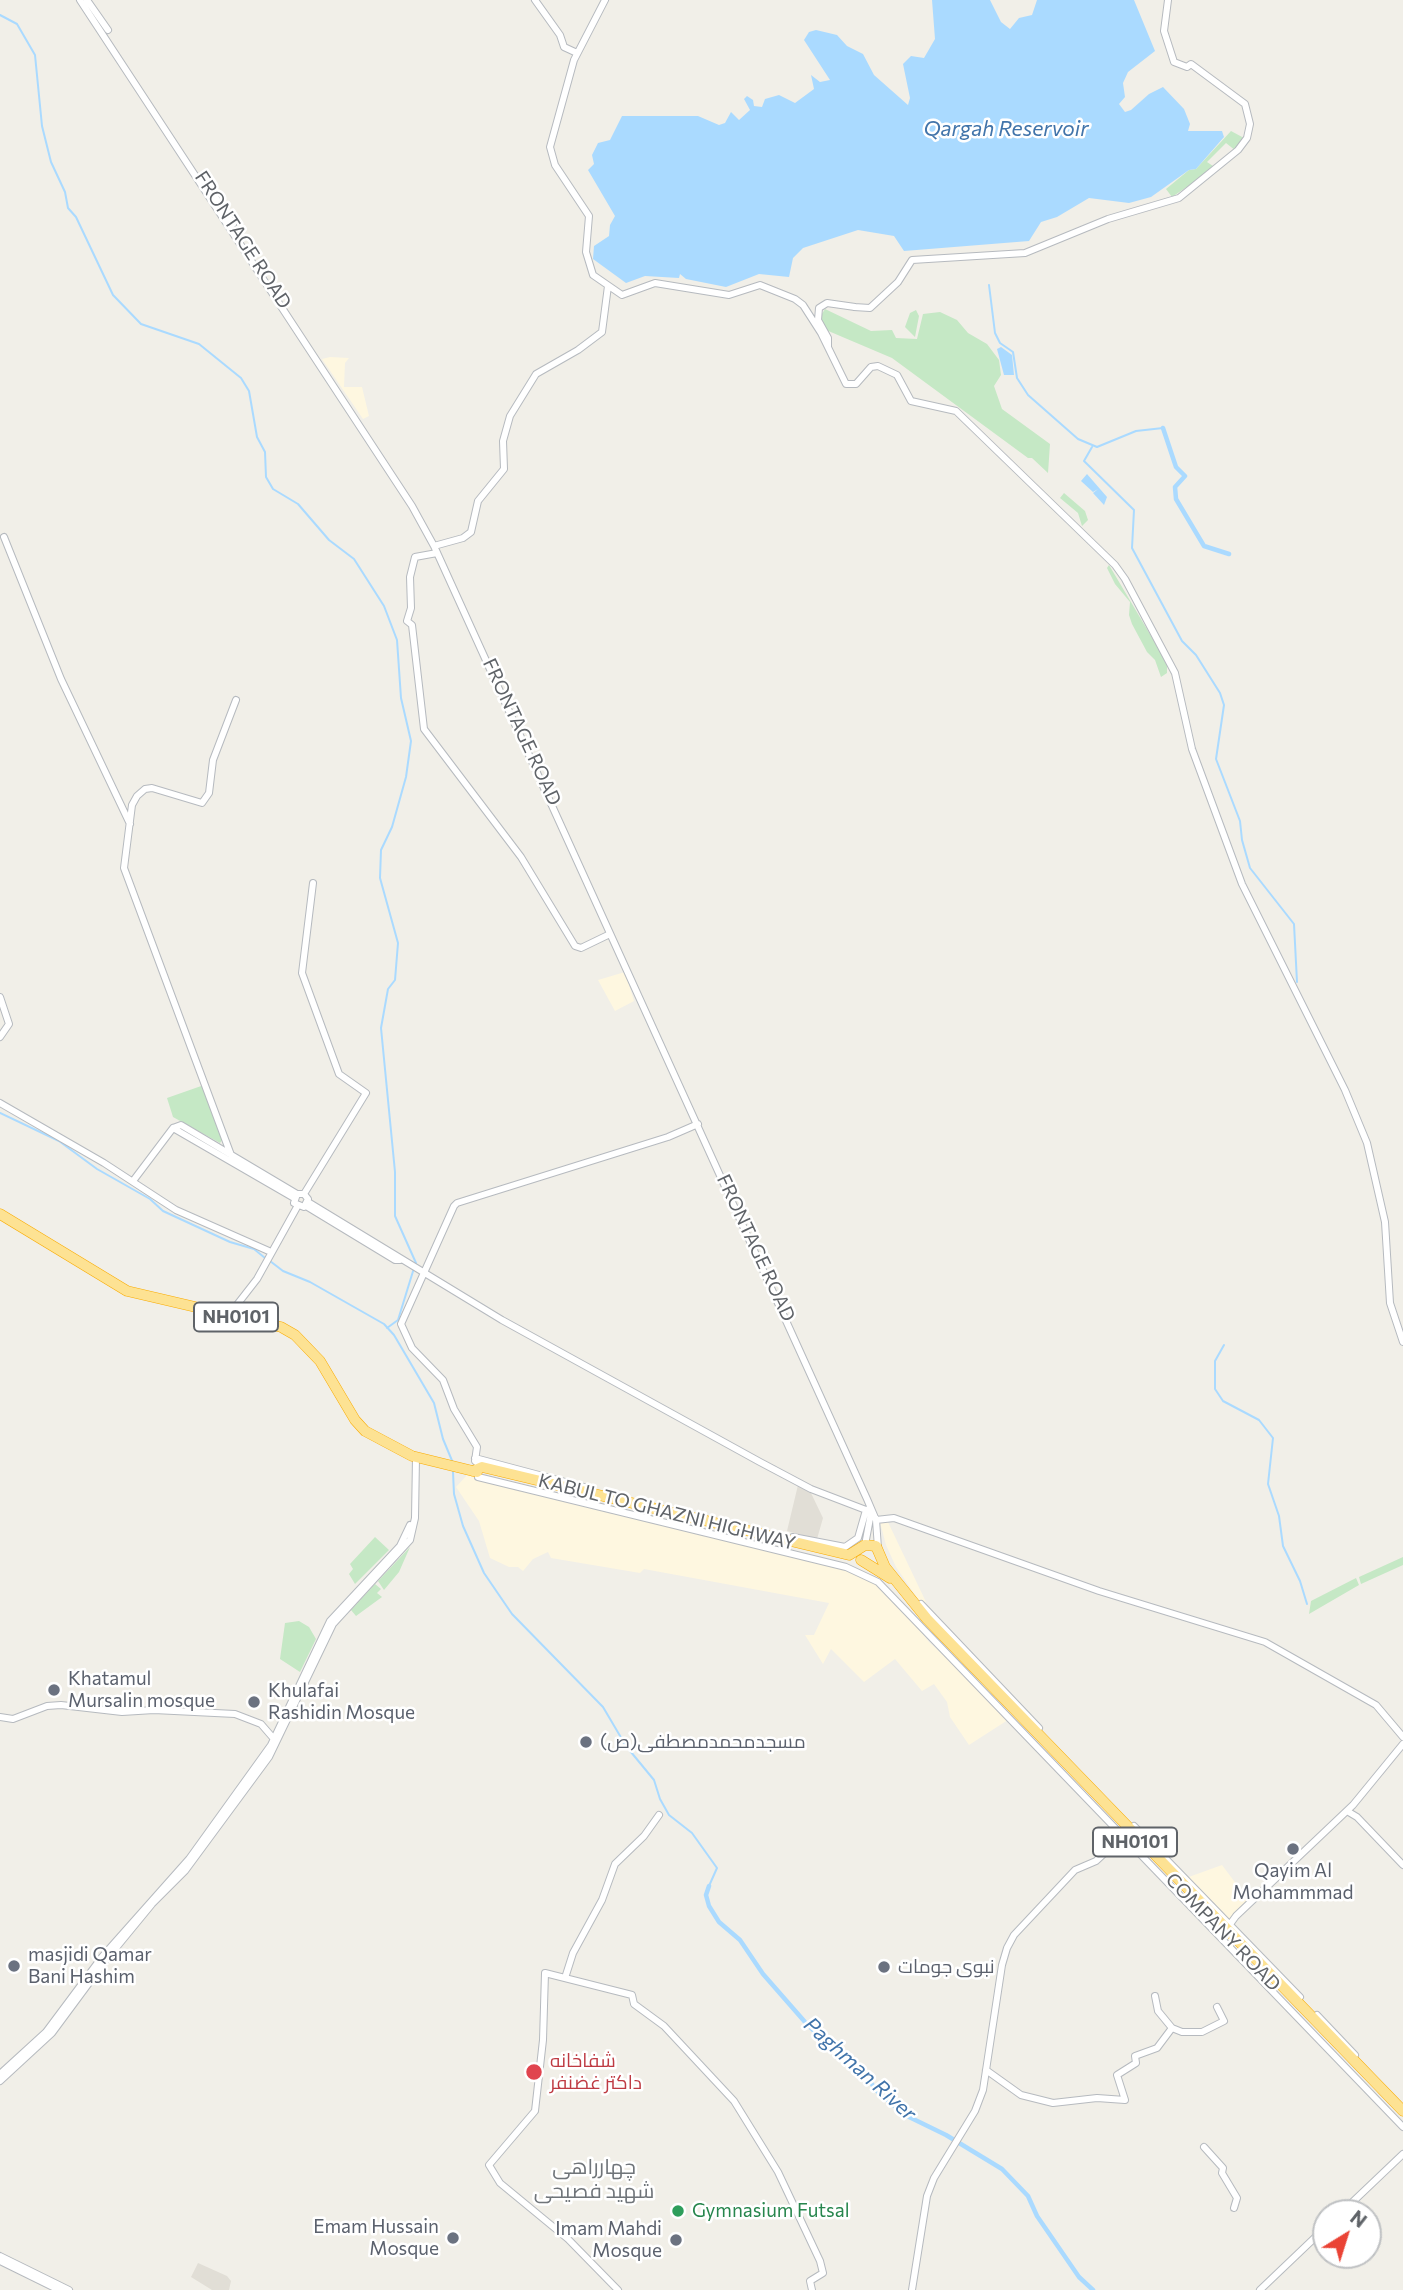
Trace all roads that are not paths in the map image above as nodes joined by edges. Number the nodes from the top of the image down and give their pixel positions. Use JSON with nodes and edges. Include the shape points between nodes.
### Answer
{"nodes":[{"id":1,"x":80,"y":0,"type":"edge"},
{"id":2,"x":87,"y":0,"type":"edge"},
{"id":3,"x":535,"y":0,"type":"edge"},
{"id":4,"x":604,"y":0,"type":"edge"},
{"id":5,"x":1168,"y":0,"type":"edge"},
{"id":6,"x":577,"y":53,"type":"junction"},
{"id":7,"x":608,"y":286,"type":"junction"},
{"id":8,"x":828,"y":349,"type":"junction"},
{"id":9,"x":4,"y":537,"type":"dead end"},
{"id":10,"x":436,"y":548,"type":"junction"},
{"id":11,"x":236,"y":700,"type":"dead end"},
{"id":12,"x":130,"y":824,"type":"junction"},
{"id":13,"x":313,"y":883,"type":"dead end"},
{"id":14,"x":610,"y":934,"type":"junction"},
{"id":15,"x":0,"y":996,"type":"edge"},
{"id":16,"x":0,"y":1037,"type":"edge"},
{"id":17,"x":0,"y":1102,"type":"edge"},
{"id":18,"x":697,"y":1124,"type":"junction"},
{"id":19,"x":173,"y":1128,"type":"junction"},
{"id":20,"x":231,"y":1155,"type":"junction"},
{"id":21,"x":133,"y":1181,"type":"junction"},
{"id":22,"x":298,"y":1195,"type":"junction"},
{"id":23,"x":307,"y":1204,"type":"junction"},
{"id":24,"x":297,"y":1206,"type":"junction"},
{"id":25,"x":0,"y":1214,"type":"edge"},
{"id":26,"x":270,"y":1254,"type":"junction"},
{"id":27,"x":417,"y":1269,"type":"junction"},
{"id":28,"x":229,"y":1315,"type":"junction"},
{"id":29,"x":1403,"y":1342,"type":"edge"},
{"id":30,"x":414,"y":1456,"type":"junction"},
{"id":31,"x":475,"y":1458,"type":"junction"},
{"id":32,"x":478,"y":1472,"type":"junction"},
{"id":33,"x":869,"y":1510,"type":"junction"},
{"id":34,"x":660,"y":1513,"type":"junction"},
{"id":35,"x":876,"y":1520,"type":"junction"},
{"id":36,"x":753,"y":1536,"type":"junction"},
{"id":37,"x":784,"y":1538,"type":"junction"},
{"id":38,"x":863,"y":1547,"type":"junction"},
{"id":39,"x":879,"y":1551,"type":"junction"},
{"id":40,"x":864,"y":1563,"type":"junction"},
{"id":41,"x":0,"y":1717,"type":"edge"},
{"id":42,"x":1403,"y":1737,"type":"edge"},
{"id":43,"x":274,"y":1739,"type":"junction"},
{"id":44,"x":1039,"y":1747,"type":"junction"},
{"id":45,"x":1401,"y":1749,"type":"edge"},
{"id":46,"x":1355,"y":1806,"type":"junction"},
{"id":47,"x":1348,"y":1812,"type":"junction"},
{"id":48,"x":659,"y":1815,"type":"dead end"},
{"id":49,"x":1123,"y":1836,"type":"junction"},
{"id":50,"x":1403,"y":1863,"type":"edge"},
{"id":51,"x":1226,"y":1928,"type":"junction"},
{"id":52,"x":565,"y":1978,"type":"junction"},
{"id":53,"x":1155,"y":1996,"type":"dead end"},
{"id":54,"x":1217,"y":2007,"type":"dead end"},
{"id":55,"x":1172,"y":2028,"type":"junction"},
{"id":56,"x":986,"y":2070,"type":"junction"},
{"id":57,"x":0,"y":2074,"type":"edge"},
{"id":58,"x":0,"y":2081,"type":"edge"},
{"id":59,"x":1403,"y":2104,"type":"edge"},
{"id":60,"x":1403,"y":2111,"type":"edge"},
{"id":61,"x":1403,"y":2119,"type":"edge"},
{"id":62,"x":1403,"y":2127,"type":"edge"},
{"id":63,"x":1204,"y":2147,"type":"dead end"},
{"id":64,"x":1403,"y":2157,"type":"edge"},
{"id":65,"x":1356,"y":2199,"type":"edge"},
{"id":66,"x":1360,"y":2199,"type":"edge"},
{"id":67,"x":1234,"y":2208,"type":"dead end"},
{"id":68,"x":1312,"y":2244,"type":"edge"},
{"id":69,"x":1312,"y":2245,"type":"edge"},
{"id":70,"x":0,"y":2258,"type":"edge"},
{"id":71,"x":59,"y":2290,"type":"edge"},
{"id":72,"x":69,"y":2290,"type":"edge"},
{"id":73,"x":618,"y":2290,"type":"edge"},
{"id":74,"x":812,"y":2290,"type":"edge"},
{"id":75,"x":912,"y":2290,"type":"edge"},
{"id":76,"x":1259,"y":2290,"type":"edge"},
{"id":77,"x":1265,"y":2290,"type":"edge"}],
"edges":[{"from":1,"to":10,"type":"street"},
{"from":2,"to":10,"type":"street","name":"FRONTAGE ROAD","via":[[406,490]]},
{"from":3,"to":6,"type":"street","via":[[564,47]]},
{"from":4,"to":6,"type":"street"},
{"from":5,"to":8,"type":"street","via":[[1164,31],[1174,62],[1191,64],[1245,104],[1250,124],[1238,150],[1179,198],[1108,219],[1025,253],[912,260],[898,282],[868,310],[827,303],[819,308],[818,320],[828,338]]},
{"from":6,"to":7,"type":"street","via":[[550,152],[587,209],[589,267]]},
{"from":7,"to":8,"type":"street","via":[[626,295],[647,284],[661,283],[729,295],[764,286],[803,305]]},
{"from":7,"to":10,"type":"street","via":[[602,332],[536,374],[510,416],[503,442],[504,469],[481,495],[471,532]]},
{"from":8,"to":29,"type":"street","via":[[846,384],[856,384],[871,367],[878,366],[897,375],[907,397],[916,404],[956,411],[1125,579],[1175,673],[1192,749],[1242,884],[1367,1143],[1385,1222],[1390,1303]]},
{"from":9,"to":12,"type":"street","via":[[61,679]]},
{"from":10,"to":14,"type":"street"},
{"from":10,"to":14,"type":"street","via":[[415,557],[407,621],[412,625],[424,729],[521,857],[575,946],[581,948]]},
{"from":10,"to":18,"type":"street","name":"FRONTAGE ROAD"},
{"from":11,"to":12,"type":"street","via":[[213,760],[209,793],[202,803],[145,789],[132,805]]},
{"from":12,"to":20,"type":"street","via":[[124,868]]},
{"from":13,"to":22,"type":"street","via":[[302,973],[339,1074],[366,1093]]},
{"from":14,"to":18,"type":"street"},
{"from":15,"to":16,"type":"street","via":[[9,1024]]},
{"from":17,"to":21,"type":"street"},
{"from":18,"to":27,"type":"street","via":[[457,1203]]},
{"from":18,"to":33,"type":"street","name":"FRONTAGE ROAD","via":[[867,1493]]},
{"from":19,"to":20,"type":"street","via":[[181,1125]]},
{"from":19,"to":21,"type":"street"},
{"from":19,"to":22,"type":"street"},
{"from":20,"to":22,"type":"street"},
{"from":21,"to":26,"type":"street","via":[[176,1210]]},
{"from":22,"to":23,"type":"street"},
{"from":22,"to":24,"type":"street"},
{"from":23,"to":24,"type":"street"},
{"from":23,"to":27,"type":"street"},
{"from":24,"to":26,"type":"street"},
{"from":25,"to":28,"type":"highway","name":"KABUL TO GHAZNI HIGHWAY","number":"NH0101","via":[[127,1291]]},
{"from":26,"to":28,"type":"street"},
{"from":27,"to":31,"type":"street","via":[[401,1324],[412,1348],[443,1380],[477,1447]]},
{"from":27,"to":33,"type":"street","via":[[787,1477]]},
{"from":28,"to":30,"type":"highway","name":"KABUL TO GHAZNI HIGHWAY","number":"NH0101","via":[[281,1327],[295,1335],[320,1361],[365,1431]]},
{"from":30,"to":32,"type":"highway","name":"KABUL TO GHAZNI HIGHWAY","number":"NH0101"},
{"from":30,"to":43,"type":"street","via":[[407,1535],[330,1621]]},
{"from":30,"to":58,"type":"street","via":[[415,1518],[410,1540],[334,1624],[269,1757],[185,1871],[106,1960],[52,2033]]},
{"from":31,"to":32,"type":"street"},
{"from":31,"to":34,"type":"street"},
{"from":32,"to":34,"type":"highway","name":"KABUL TO GHAZNI HIGHWAY","number":"NH0101"},
{"from":33,"to":35,"type":"street","name":"FRONTAGE ROAD"},
{"from":33,"to":37,"type":"street","via":[[858,1538],[845,1547]]},
{"from":33,"to":38,"type":"street","via":[[871,1529]]},
{"from":34,"to":36,"type":"highway","name":"KABUL TO GHAZNI HIGHWAY","number":"NH0101"},
{"from":34,"to":36,"type":"highway","name":"KABUL TO GHAZNI HIGHWAY","number":"NH0101","via":[[718,1522]]},
{"from":35,"to":39,"type":"street","name":"FRONTAGE ROAD"},
{"from":35,"to":42,"type":"street","via":[[894,1518],[1099,1591],[1265,1642],[1376,1705]]},
{"from":36,"to":37,"type":"highway","name":"KABUL TO GHAZNI HIGHWAY","number":"NH0101"},
{"from":36,"to":40,"type":"highway","name":"KABUL TO GHAZNI HIGHWAY","number":"NH0101"},
{"from":36,"to":44,"type":"street","via":[[846,1567],[883,1586]]},
{"from":37,"to":38,"type":"highway","name":"KABUL TO GHAZNI HIGHWAY","number":"NH0101","via":[[849,1555]]},
{"from":38,"to":39,"type":"highway","number":"NH0101","via":[[874,1545]]},
{"from":38,"to":40,"type":"highway"},
{"from":39,"to":40,"type":"highway","via":[[877,1562]]},
{"from":39,"to":51,"type":"highway","name":"COMPANY ROAD","number":"NH0101","via":[[885,1567],[928,1619]]},
{"from":40,"to":44,"type":"highway","name":"COMPANY ROAD","number":"NH0101","via":[[892,1581],[924,1623]]},
{"from":41,"to":43,"type":"street","via":[[13,1719],[61,1704],[122,1712],[235,1714],[261,1724]]},
{"from":43,"to":57,"type":"street","via":[[182,1867],[102,1957],[46,2032]]},
{"from":44,"to":49,"type":"street"},
{"from":44,"to":51,"type":"highway","name":"COMPANY ROAD","number":"NH0101"},
{"from":45,"to":46,"type":"street"},
{"from":46,"to":47,"type":"street"},
{"from":46,"to":50,"type":"street"},
{"from":47,"to":50,"type":"street"},
{"from":47,"to":51,"type":"street"},
{"from":48,"to":52,"type":"street","via":[[615,1864]]},
{"from":49,"to":51,"type":"street"},
{"from":49,"to":56,"type":"street","via":[[1096,1861],[1075,1870],[1012,1939],[1002,1965]]},
{"from":51,"to":59,"type":"street"},
{"from":51,"to":60,"type":"highway","name":"COMPANY ROAD","number":"NH0101"},
{"from":51,"to":61,"type":"highway","name":"COMPANY ROAD","number":"NH0101"},
{"from":51,"to":62,"type":"street"},
{"from":52,"to":73,"type":"street","via":[[544,1974],[535,2111],[489,2165],[500,2183],[568,2239]]},
{"from":52,"to":74,"type":"street","via":[[632,1996],[634,2004],[664,2026],[734,2101],[778,2172],[820,2261],[823,2273],[810,2281]]},
{"from":53,"to":55,"type":"street","via":[[1157,2009]]},
{"from":54,"to":55,"type":"street","via":[[1224,2021],[1202,2032]]},
{"from":55,"to":56,"type":"street","via":[[1157,2048],[1135,2056],[1136,2063],[1117,2075],[1125,2100],[1052,2103],[1021,2095]]},
{"from":56,"to":75,"type":"street","via":[[978,2105],[927,2196]]},
{"from":63,"to":67,"type":"street","via":[[1223,2168],[1237,2198]]},
{"from":64,"to":65,"type":"street"},
{"from":64,"to":66,"type":"street"},
{"from":68,"to":76,"type":"street"},
{"from":69,"to":77,"type":"street"},
{"from":70,"to":71,"type":"street"},
{"from":70,"to":72,"type":"street"}]}
